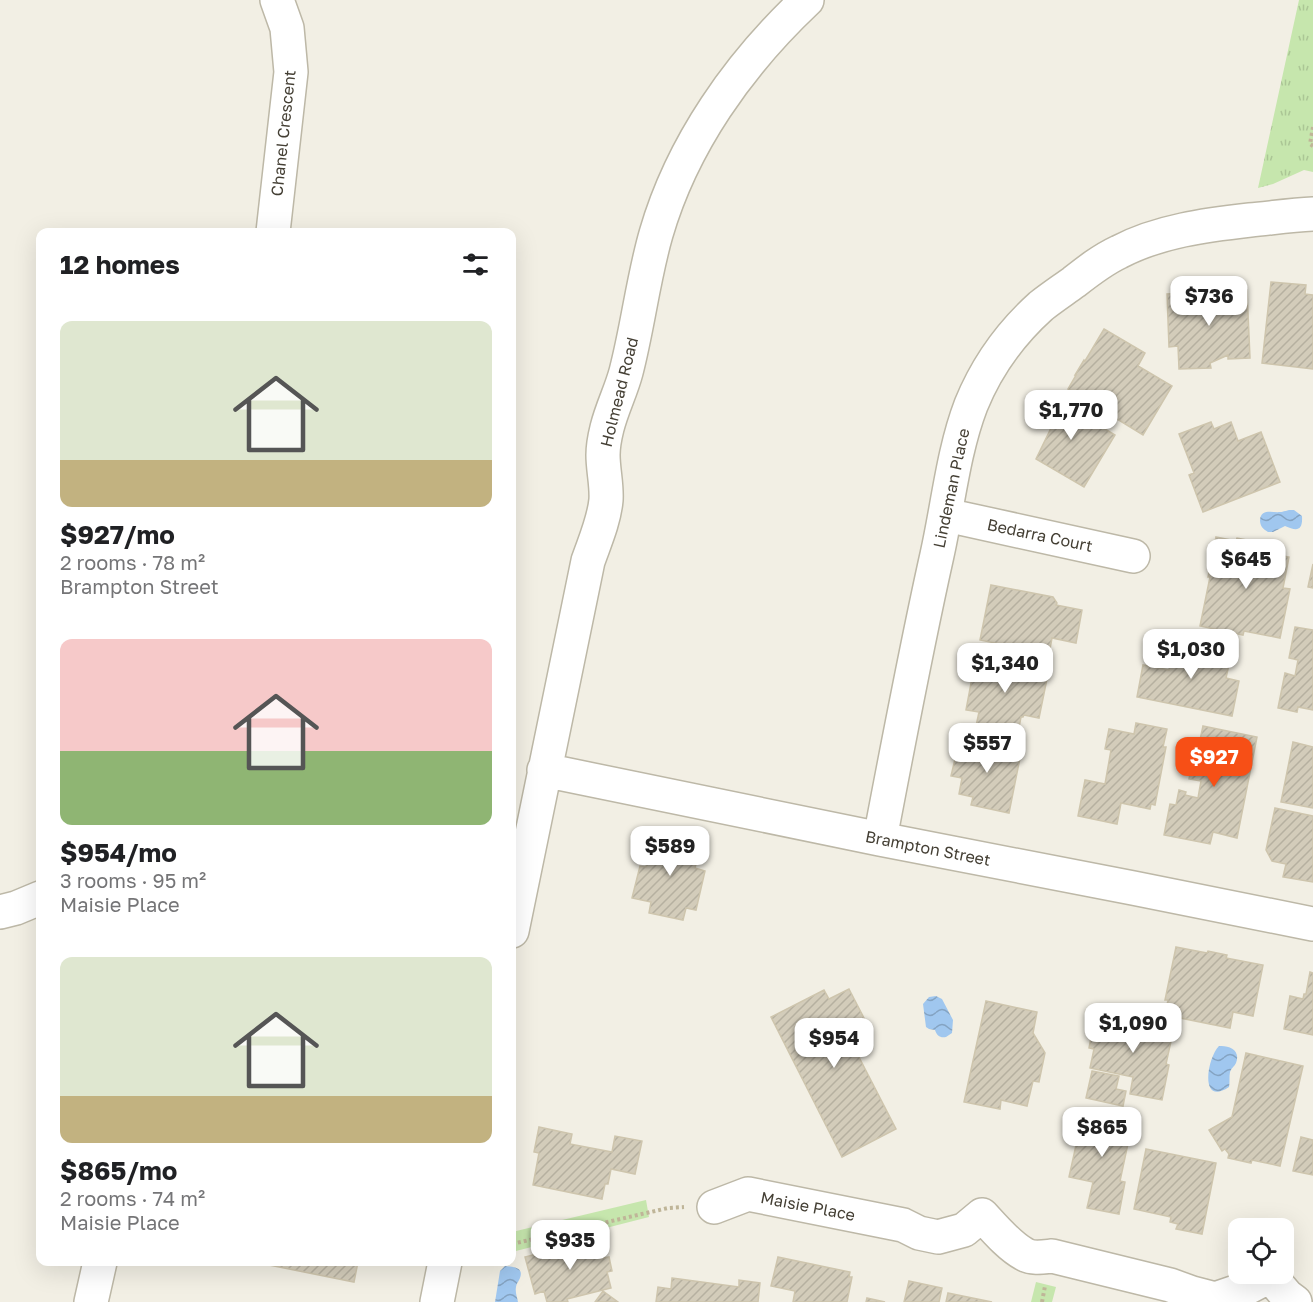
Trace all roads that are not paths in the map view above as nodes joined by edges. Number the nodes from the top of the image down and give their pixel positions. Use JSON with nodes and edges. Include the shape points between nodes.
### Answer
{"nodes":[{"id":1,"x":277,"y":0,"type":"edge"},
{"id":2,"x":807,"y":0,"type":"edge"},
{"id":3,"x":1313,"y":214,"type":"edge"},
{"id":4,"x":273,"y":228,"type":"edge"},
{"id":5,"x":946,"y":514,"type":"junction"},
{"id":6,"x":1134,"y":556,"type":"dead end"},
{"id":7,"x":544,"y":770,"type":"junction"},
{"id":8,"x":880,"y":839,"type":"junction"},
{"id":9,"x":36,"y":900,"type":"edge"},
{"id":10,"x":516,"y":911,"type":"edge"},
{"id":11,"x":0,"y":912,"type":"edge"},
{"id":12,"x":1313,"y":924,"type":"edge"},
{"id":13,"x":714,"y":1207,"type":"road end"},
{"id":14,"x":99,"y":1266,"type":"edge"},
{"id":15,"x":444,"y":1266,"type":"edge"},
{"id":16,"x":1294,"y":1276,"type":"edge"},
{"id":17,"x":1250,"y":1284,"type":"edge"},
{"id":18,"x":1272,"y":1284,"type":"edge"},
{"id":19,"x":1313,"y":1294,"type":"edge"},
{"id":20,"x":91,"y":1302,"type":"edge"},
{"id":21,"x":437,"y":1302,"type":"edge"},
{"id":22,"x":1295,"y":1302,"type":"edge"}],
"edges":[{"from":1,"to":4,"type":"street","name":"Chanel Crescent","via":[[286,28],[291,72]]},
{"from":2,"to":7,"type":"street","name":"Holmead Road","via":[[757,53],[698,135],[673,186],[656,234],[626,372],[607,428],[603,454],[606,500],[588,561]]},
{"from":3,"to":5,"type":"street","name":"Lindeman Place","via":[[1217,224],[1151,239],[1094,266],[1040,307],[1008,341],[972,403],[960,436]]},
{"from":5,"to":6,"type":"street","name":"Bedarra Court"},
{"from":5,"to":8,"type":"street","name":"Lindeman Place"},
{"from":7,"to":8,"type":"street","name":"Brampton Street"},
{"from":7,"to":10,"type":"street","name":"Holmead Road"},
{"from":8,"to":12,"type":"street","name":"Brampton Street"},
{"from":9,"to":11,"type":"street"},
{"from":13,"to":17,"type":"street","name":"Maisie Place","via":[[748,1194],[903,1225],[963,1211],[1004,1215],[1018,1220],[1052,1256],[1215,1299]]},
{"from":14,"to":20,"type":"street"},
{"from":15,"to":21,"type":"street"},
{"from":16,"to":19,"type":"street"},
{"from":18,"to":22,"type":"street"}]}
